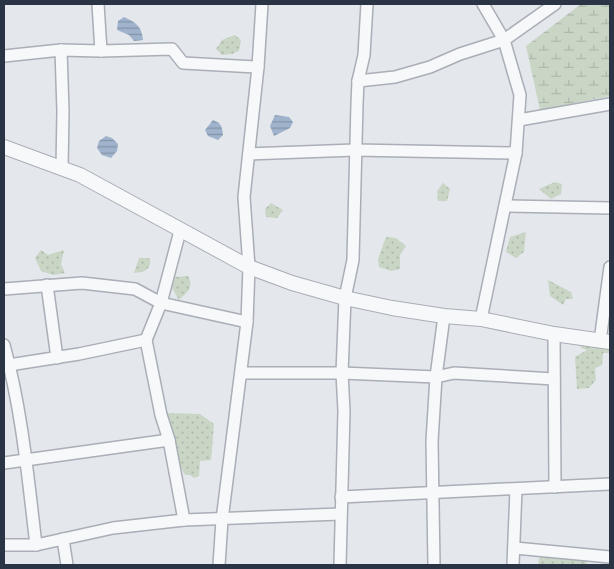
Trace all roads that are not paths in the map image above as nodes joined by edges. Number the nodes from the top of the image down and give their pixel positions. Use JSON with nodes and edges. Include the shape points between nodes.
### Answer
{"nodes":[{"id":1,"x":98,"y":4,"type":"edge"},
{"id":2,"x":262,"y":4,"type":"edge"},
{"id":3,"x":367,"y":4,"type":"edge"},
{"id":4,"x":484,"y":4,"type":"edge"},
{"id":5,"x":555,"y":4,"type":"edge"},
{"id":6,"x":504,"y":40,"type":"junction"},
{"id":7,"x":61,"y":50,"type":"junction"},
{"id":8,"x":101,"y":51,"type":"junction"},
{"id":9,"x":4,"y":56,"type":"edge"},
{"id":10,"x":258,"y":67,"type":"junction"},
{"id":11,"x":358,"y":81,"type":"junction"},
{"id":12,"x":610,"y":104,"type":"edge"},
{"id":13,"x":519,"y":120,"type":"junction"},
{"id":14,"x":4,"y":147,"type":"edge"},
{"id":15,"x":355,"y":150,"type":"junction"},
{"id":16,"x":516,"y":153,"type":"junction"},
{"id":17,"x":249,"y":154,"type":"junction"},
{"id":18,"x":62,"y":168,"type":"junction"},
{"id":19,"x":505,"y":206,"type":"junction"},
{"id":20,"x":610,"y":208,"type":"edge"},
{"id":21,"x":180,"y":231,"type":"junction"},
{"id":22,"x":249,"y":267,"type":"junction"},
{"id":23,"x":610,"y":267,"type":"edge"},
{"id":24,"x":47,"y":285,"type":"junction"},
{"id":25,"x":4,"y":289,"type":"edge"},
{"id":26,"x":345,"y":298,"type":"junction"},
{"id":27,"x":161,"y":304,"type":"junction"},
{"id":28,"x":444,"y":316,"type":"junction"},
{"id":29,"x":481,"y":319,"type":"junction"},
{"id":30,"x":247,"y":322,"type":"junction"},
{"id":31,"x":554,"y":334,"type":"junction"},
{"id":32,"x":146,"y":340,"type":"junction"},
{"id":33,"x":605,"y":341,"type":"edge"},
{"id":34,"x":4,"y":345,"type":"edge"},
{"id":35,"x":57,"y":358,"type":"junction"},
{"id":36,"x":7,"y":366,"type":"edge"},
{"id":37,"x":241,"y":372,"type":"junction"},
{"id":38,"x":342,"y":373,"type":"junction"},
{"id":39,"x":436,"y":377,"type":"junction"},
{"id":40,"x":554,"y":379,"type":"junction"},
{"id":41,"x":169,"y":440,"type":"junction"},
{"id":42,"x":26,"y":462,"type":"junction"},
{"id":43,"x":4,"y":464,"type":"edge"},
{"id":44,"x":610,"y":484,"type":"edge"},
{"id":45,"x":555,"y":487,"type":"junction"},
{"id":46,"x":516,"y":489,"type":"junction"},
{"id":47,"x":432,"y":494,"type":"junction"},
{"id":48,"x":341,"y":498,"type":"junction"},
{"id":49,"x":340,"y":514,"type":"junction"},
{"id":50,"x":184,"y":520,"type":"junction"},
{"id":51,"x":222,"y":520,"type":"junction"},
{"id":52,"x":63,"y":539,"type":"junction"},
{"id":53,"x":4,"y":545,"type":"edge"},
{"id":54,"x":36,"y":545,"type":"junction"},
{"id":55,"x":515,"y":548,"type":"junction"},
{"id":56,"x":610,"y":557,"type":"edge"},
{"id":57,"x":67,"y":565,"type":"edge"},
{"id":58,"x":219,"y":565,"type":"edge"},
{"id":59,"x":340,"y":565,"type":"edge"},
{"id":60,"x":434,"y":565,"type":"edge"},
{"id":61,"x":513,"y":565,"type":"edge"}],
"edges":[{"from":1,"to":8,"type":"street"},
{"from":2,"to":10,"type":"street"},
{"from":3,"to":11,"type":"street","via":[[364,55]]},
{"from":4,"to":6,"type":"street"},
{"from":5,"to":6,"type":"street"},
{"from":6,"to":11,"type":"street","via":[[395,77]]},
{"from":6,"to":13,"type":"street","via":[[520,95]]},
{"from":7,"to":8,"type":"street"},
{"from":7,"to":9,"type":"street"},
{"from":7,"to":18,"type":"street"},
{"from":8,"to":10,"type":"street","via":[[172,49],[183,62]]},
{"from":10,"to":17,"type":"street"},
{"from":11,"to":15,"type":"street"},
{"from":12,"to":13,"type":"street"},
{"from":13,"to":16,"type":"street"},
{"from":14,"to":18,"type":"street"},
{"from":15,"to":16,"type":"street"},
{"from":15,"to":17,"type":"street"},
{"from":15,"to":26,"type":"street","via":[[353,260]]},
{"from":16,"to":19,"type":"street"},
{"from":17,"to":22,"type":"street","via":[[244,197]]},
{"from":18,"to":21,"type":"street"},
{"from":19,"to":20,"type":"street"},
{"from":19,"to":29,"type":"street"},
{"from":21,"to":22,"type":"street"},
{"from":21,"to":27,"type":"street"},
{"from":22,"to":26,"type":"street","via":[[292,284]]},
{"from":22,"to":30,"type":"street"},
{"from":23,"to":33,"type":"street"},
{"from":24,"to":25,"type":"street"},
{"from":24,"to":27,"type":"street","via":[[82,283],[135,289]]},
{"from":24,"to":35,"type":"street"},
{"from":26,"to":28,"type":"street"},
{"from":26,"to":38,"type":"street"},
{"from":27,"to":30,"type":"street"},
{"from":27,"to":32,"type":"street"},
{"from":28,"to":29,"type":"street"},
{"from":28,"to":39,"type":"street"},
{"from":29,"to":31,"type":"street"},
{"from":30,"to":37,"type":"street"},
{"from":31,"to":33,"type":"street"},
{"from":31,"to":40,"type":"street"},
{"from":32,"to":35,"type":"street"},
{"from":32,"to":41,"type":"street"},
{"from":34,"to":36,"type":"street"},
{"from":35,"to":36,"type":"street"},
{"from":36,"to":42,"type":"street","via":[[15,388]]},
{"from":37,"to":38,"type":"street"},
{"from":37,"to":51,"type":"street"},
{"from":38,"to":39,"type":"street"},
{"from":38,"to":48,"type":"street"},
{"from":39,"to":40,"type":"street","via":[[454,373]]},
{"from":39,"to":47,"type":"street"},
{"from":40,"to":45,"type":"street"},
{"from":41,"to":42,"type":"street"},
{"from":41,"to":50,"type":"street"},
{"from":42,"to":43,"type":"street"},
{"from":42,"to":54,"type":"street"},
{"from":44,"to":45,"type":"street"},
{"from":45,"to":46,"type":"street"},
{"from":46,"to":47,"type":"street"},
{"from":46,"to":55,"type":"street"},
{"from":47,"to":48,"type":"street"},
{"from":47,"to":60,"type":"street"},
{"from":48,"to":49,"type":"street"},
{"from":49,"to":51,"type":"street"},
{"from":49,"to":59,"type":"street"},
{"from":50,"to":51,"type":"street"},
{"from":50,"to":52,"type":"street","via":[[113,528]]},
{"from":51,"to":58,"type":"street"},
{"from":52,"to":54,"type":"street"},
{"from":52,"to":57,"type":"street"},
{"from":53,"to":54,"type":"street"},
{"from":55,"to":56,"type":"street"},
{"from":55,"to":61,"type":"street"}]}
